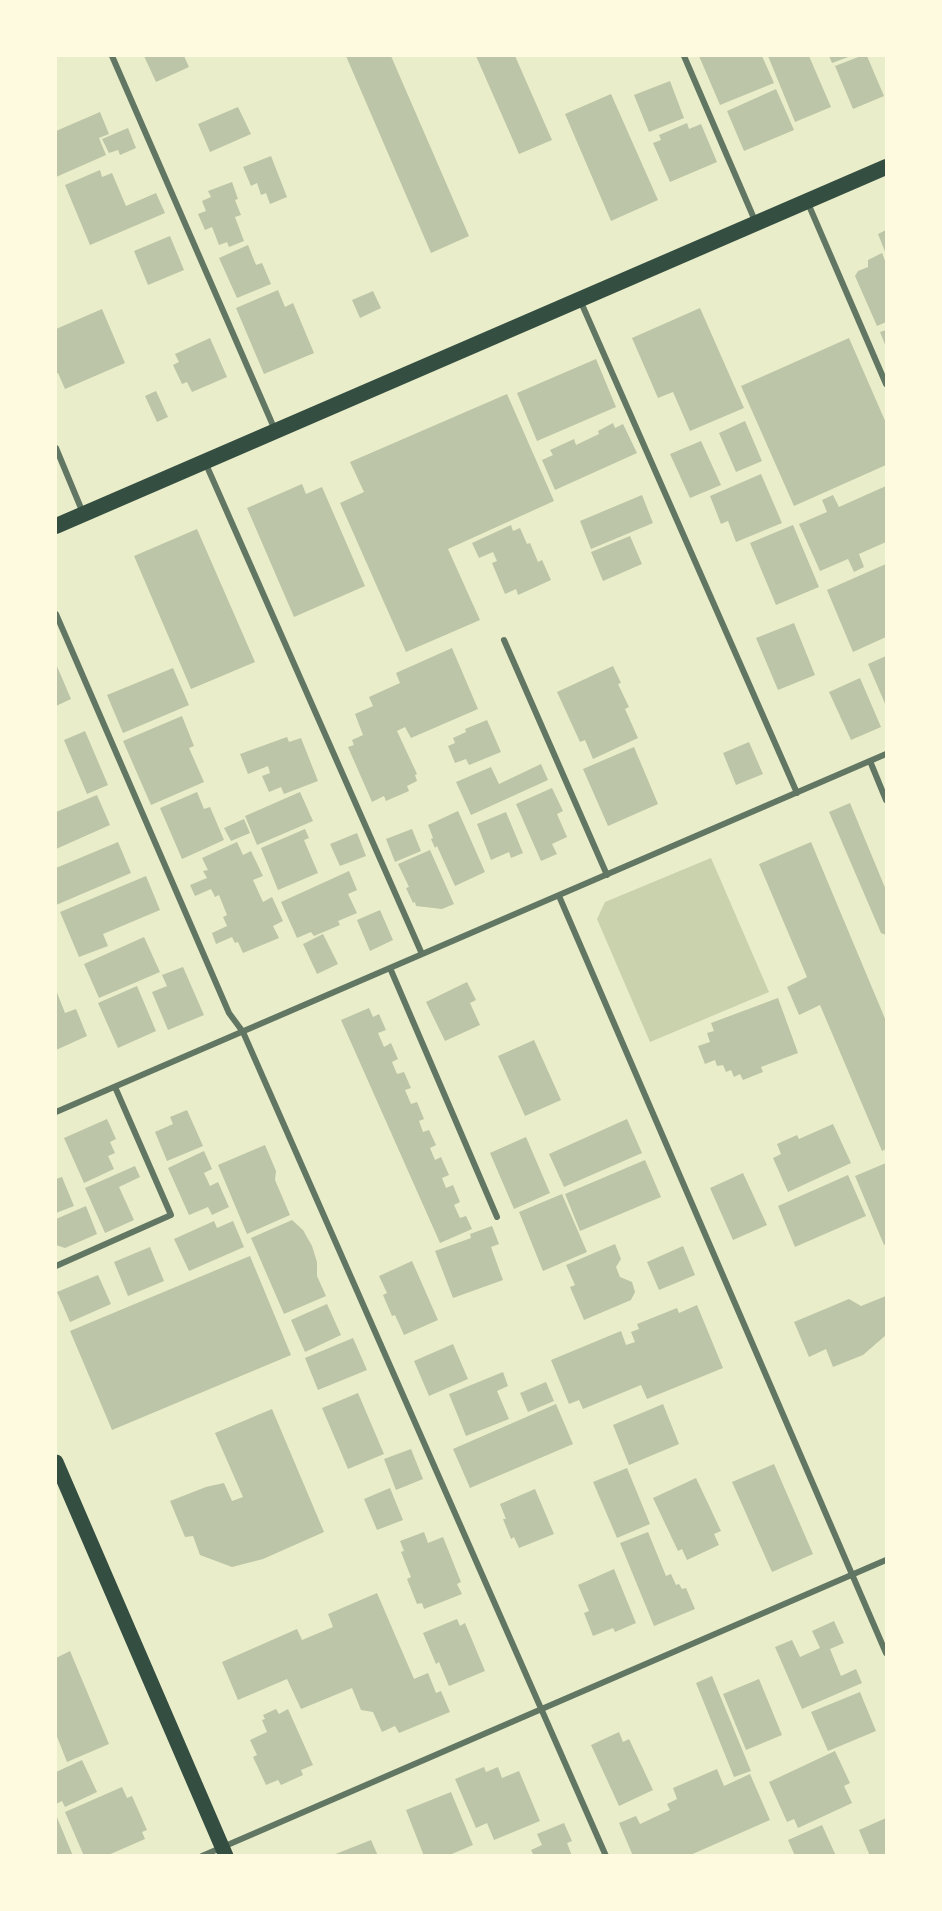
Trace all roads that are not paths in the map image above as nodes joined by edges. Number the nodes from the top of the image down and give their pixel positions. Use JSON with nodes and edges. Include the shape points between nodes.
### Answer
{"nodes":[{"id":1,"x":112,"y":56,"type":"edge"},
{"id":2,"x":684,"y":56,"type":"edge"},
{"id":3,"x":886,"y":166,"type":"edge"},
{"id":4,"x":807,"y":201,"type":"junction"},
{"id":5,"x":756,"y":223,"type":"junction"},
{"id":6,"x":579,"y":299,"type":"junction"},
{"id":7,"x":886,"y":384,"type":"edge"},
{"id":8,"x":275,"y":431,"type":"junction"},
{"id":9,"x":56,"y":448,"type":"edge"},
{"id":10,"x":204,"y":461,"type":"junction"},
{"id":11,"x":83,"y":514,"type":"junction"},
{"id":12,"x":56,"y":526,"type":"edge"},
{"id":13,"x":56,"y":614,"type":"edge"},
{"id":14,"x":504,"y":640,"type":"dead end"},
{"id":15,"x":886,"y":754,"type":"edge"},
{"id":16,"x":870,"y":761,"type":"junction"},
{"id":17,"x":796,"y":793,"type":"junction"},
{"id":18,"x":886,"y":800,"type":"edge"},
{"id":19,"x":607,"y":874,"type":"junction"},
{"id":20,"x":559,"y":896,"type":"junction"},
{"id":21,"x":422,"y":954,"type":"junction"},
{"id":22,"x":390,"y":968,"type":"junction"},
{"id":23,"x":243,"y":1032,"type":"junction"},
{"id":24,"x":115,"y":1087,"type":"junction"},
{"id":25,"x":56,"y":1112,"type":"edge"},
{"id":26,"x":497,"y":1217,"type":"dead end"},
{"id":27,"x":56,"y":1266,"type":"edge"},
{"id":28,"x":56,"y":1462,"type":"edge"},
{"id":29,"x":886,"y":1560,"type":"edge"},
{"id":30,"x":852,"y":1574,"type":"junction"},
{"id":31,"x":886,"y":1653,"type":"edge"},
{"id":32,"x":542,"y":1709,"type":"junction"},
{"id":33,"x":225,"y":1851,"type":"edge"},
{"id":34,"x":202,"y":1856,"type":"edge"},
{"id":35,"x":606,"y":1856,"type":"edge"}],
"edges":[{"from":1,"to":8,"type":"street"},
{"from":2,"to":5,"type":"street"},
{"from":3,"to":4,"type":"highway"},
{"from":4,"to":5,"type":"highway"},
{"from":4,"to":7,"type":"street"},
{"from":5,"to":6,"type":"highway"},
{"from":6,"to":8,"type":"highway"},
{"from":6,"to":17,"type":"street"},
{"from":8,"to":10,"type":"highway"},
{"from":9,"to":11,"type":"street"},
{"from":10,"to":11,"type":"highway"},
{"from":10,"to":21,"type":"street"},
{"from":11,"to":12,"type":"highway"},
{"from":13,"to":23,"type":"street","via":[[229,1013]]},
{"from":14,"to":19,"type":"street"},
{"from":15,"to":16,"type":"street"},
{"from":16,"to":17,"type":"street"},
{"from":16,"to":18,"type":"street"},
{"from":17,"to":19,"type":"street"},
{"from":19,"to":20,"type":"street"},
{"from":20,"to":21,"type":"street"},
{"from":20,"to":30,"type":"street"},
{"from":21,"to":22,"type":"street"},
{"from":22,"to":23,"type":"street"},
{"from":22,"to":26,"type":"street"},
{"from":23,"to":24,"type":"street"},
{"from":23,"to":32,"type":"street"},
{"from":24,"to":25,"type":"street"},
{"from":24,"to":27,"type":"street","via":[[171,1215]]},
{"from":28,"to":33,"type":"main road"},
{"from":29,"to":30,"type":"street"},
{"from":30,"to":31,"type":"street"},
{"from":30,"to":32,"type":"street"},
{"from":32,"to":33,"type":"street"},
{"from":32,"to":35,"type":"street"},
{"from":33,"to":34,"type":"street"}]}
